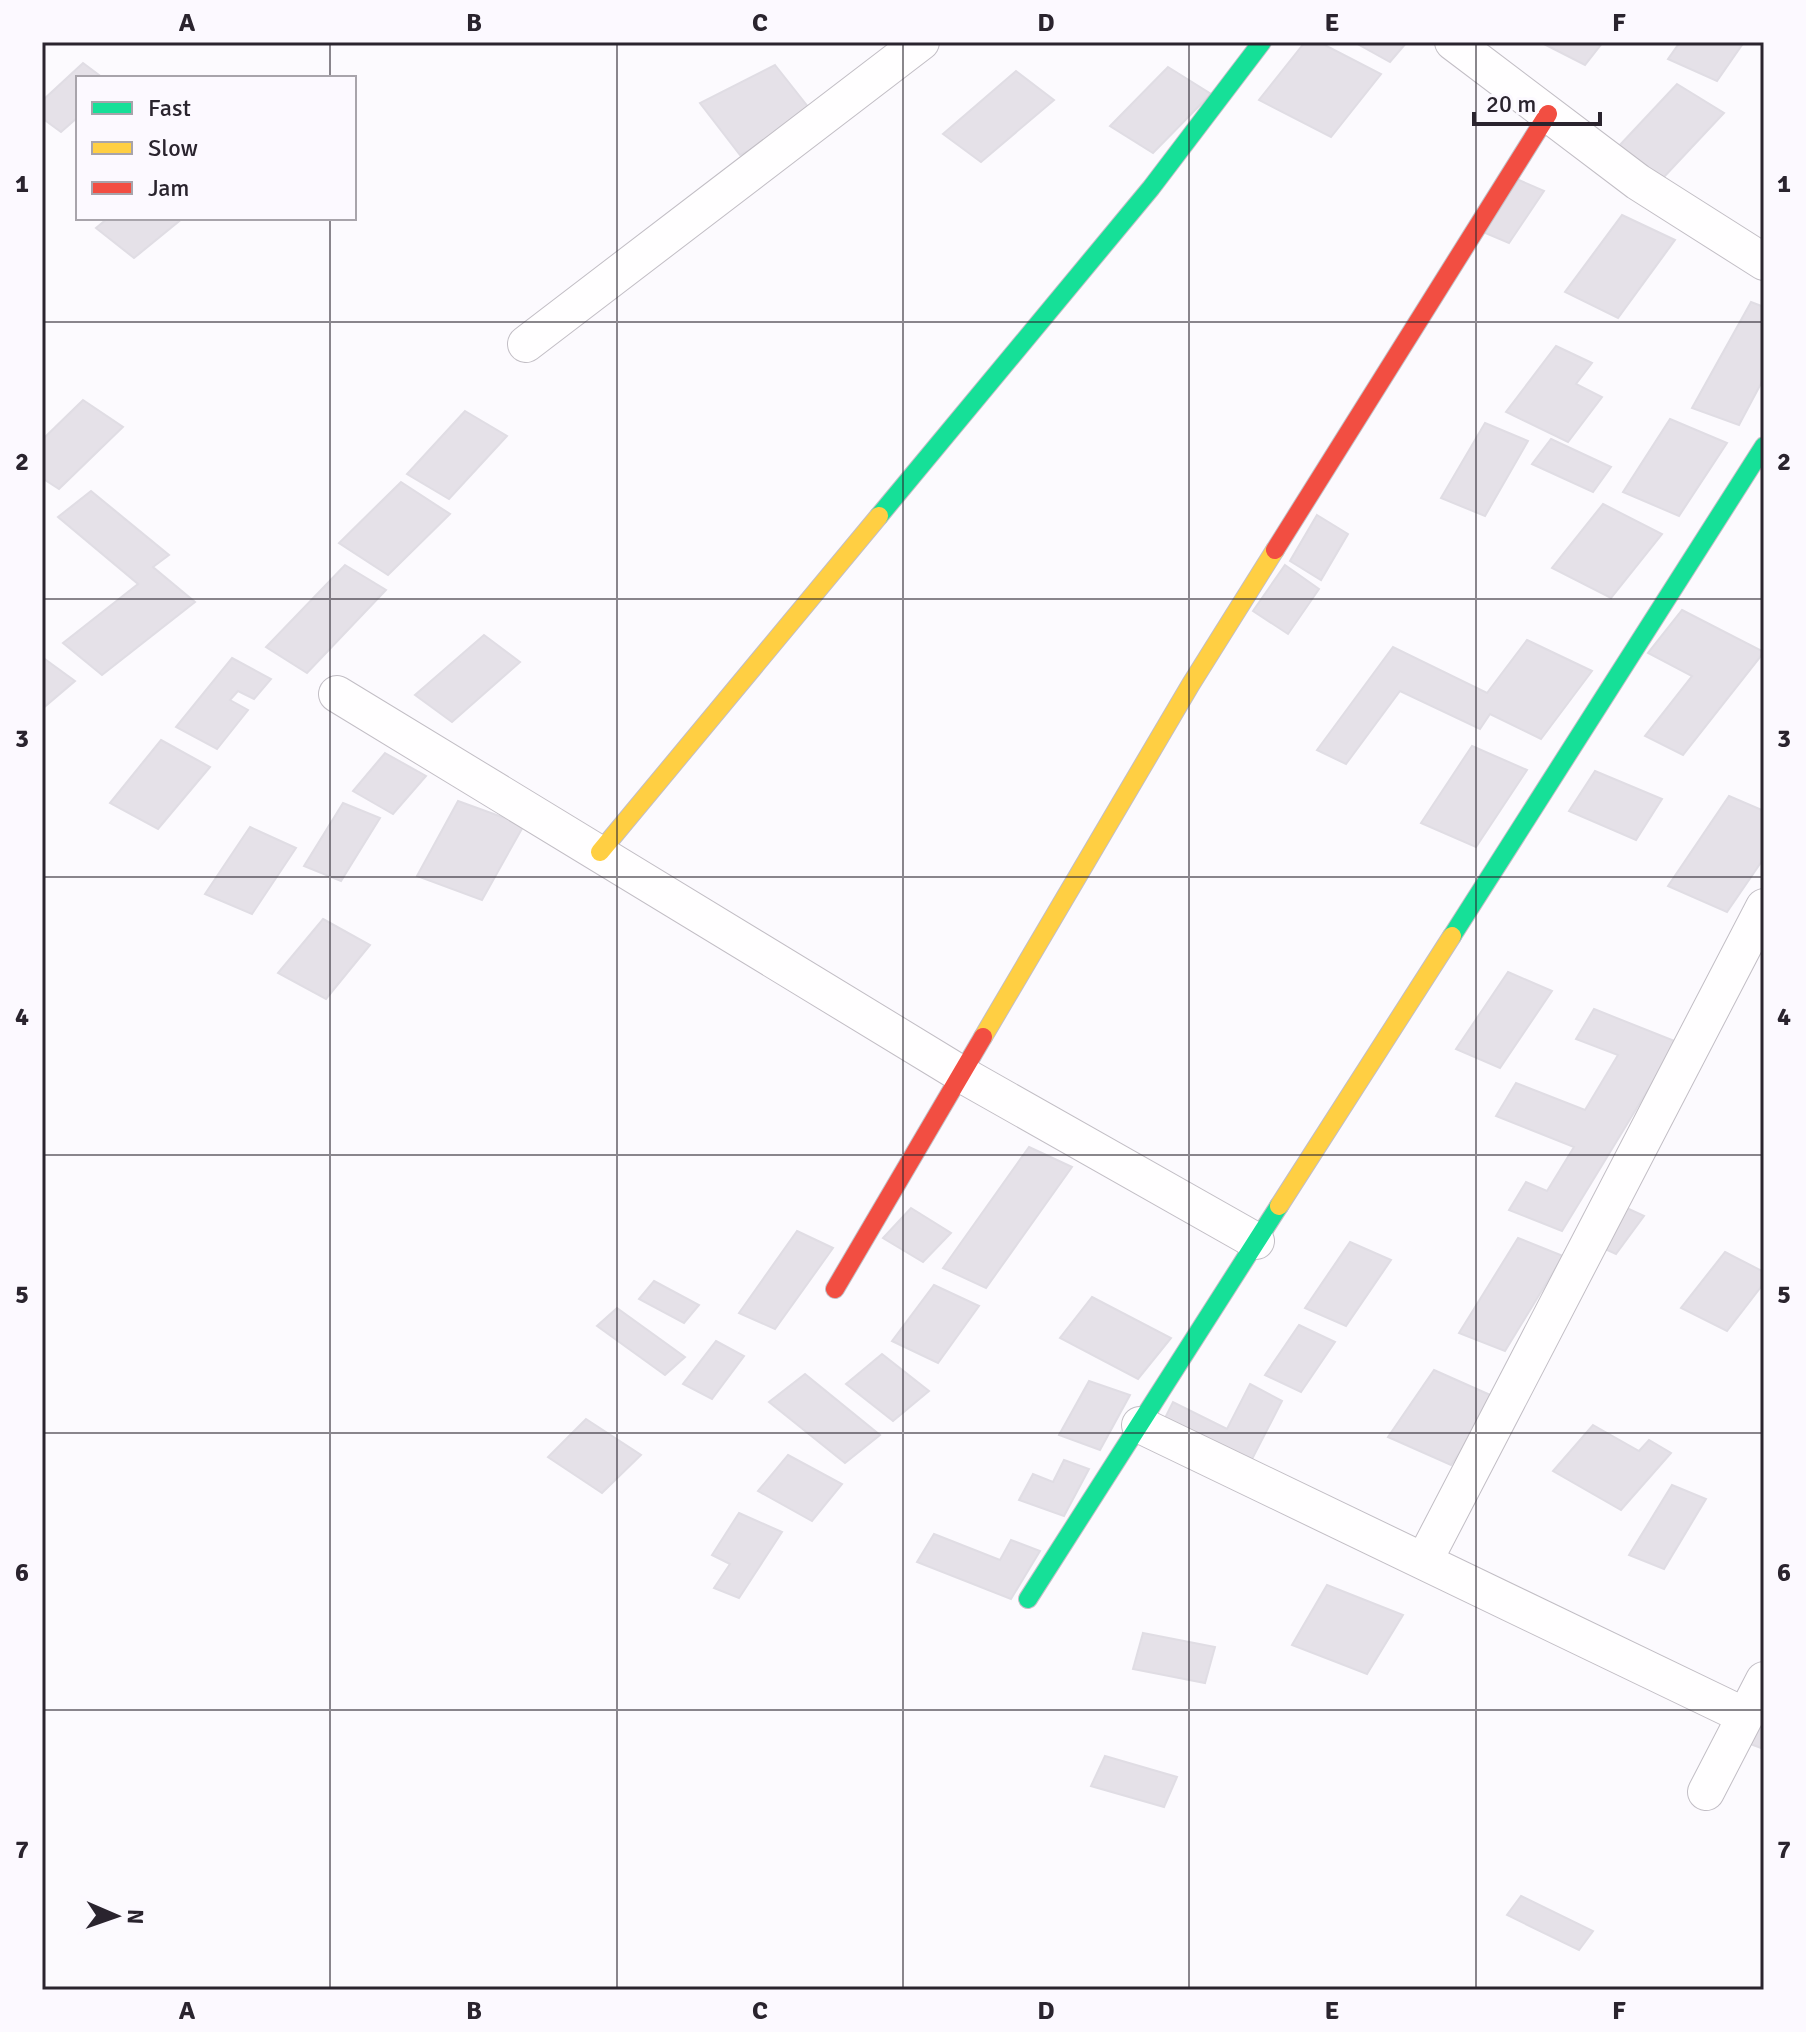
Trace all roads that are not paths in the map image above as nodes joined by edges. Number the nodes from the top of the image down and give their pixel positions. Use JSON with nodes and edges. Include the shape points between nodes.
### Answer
{"nodes":[{"id":1,"x":921,"y":42,"type":"edge"},
{"id":2,"x":1262,"y":42,"type":"edge"},
{"id":3,"x":1453,"y":42,"type":"edge"},
{"id":4,"x":1548,"y":114,"type":"junction"},
{"id":5,"x":1764,"y":262,"type":"edge"},
{"id":6,"x":526,"y":344,"type":"dead end"},
{"id":7,"x":1764,"y":446,"type":"edge"},
{"id":8,"x":337,"y":694,"type":"dead end"},
{"id":9,"x":600,"y":852,"type":"junction"},
{"id":10,"x":1764,"y":907,"type":"edge"},
{"id":11,"x":961,"y":1074,"type":"junction"},
{"id":12,"x":1256,"y":1241,"type":"junction"},
{"id":13,"x":835,"y":1289,"type":"dead end"},
{"id":14,"x":1140,"y":1425,"type":"junction"},
{"id":15,"x":1424,"y":1561,"type":"junction"},
{"id":16,"x":1028,"y":1599,"type":"dead end"},
{"id":17,"x":1764,"y":1680,"type":"edge"},
{"id":18,"x":1745,"y":1716,"type":"junction"},
{"id":19,"x":1706,"y":1792,"type":"dead end"}],
"edges":[{"from":1,"to":6,"type":"street"},
{"from":2,"to":9,"type":"street","via":[[1151,188]]},
{"from":3,"to":4,"type":"street"},
{"from":4,"to":5,"type":"street","via":[[1638,182]]},
{"from":4,"to":11,"type":"street","via":[[1191,684]]},
{"from":7,"to":12,"type":"street"},
{"from":8,"to":9,"type":"street"},
{"from":9,"to":11,"type":"street"},
{"from":10,"to":15,"type":"street"},
{"from":11,"to":12,"type":"street"},
{"from":11,"to":13,"type":"street"},
{"from":12,"to":14,"type":"street"},
{"from":14,"to":15,"type":"street"},
{"from":14,"to":16,"type":"street"},
{"from":15,"to":18,"type":"street"},
{"from":17,"to":18,"type":"street"},
{"from":18,"to":19,"type":"street"}]}
